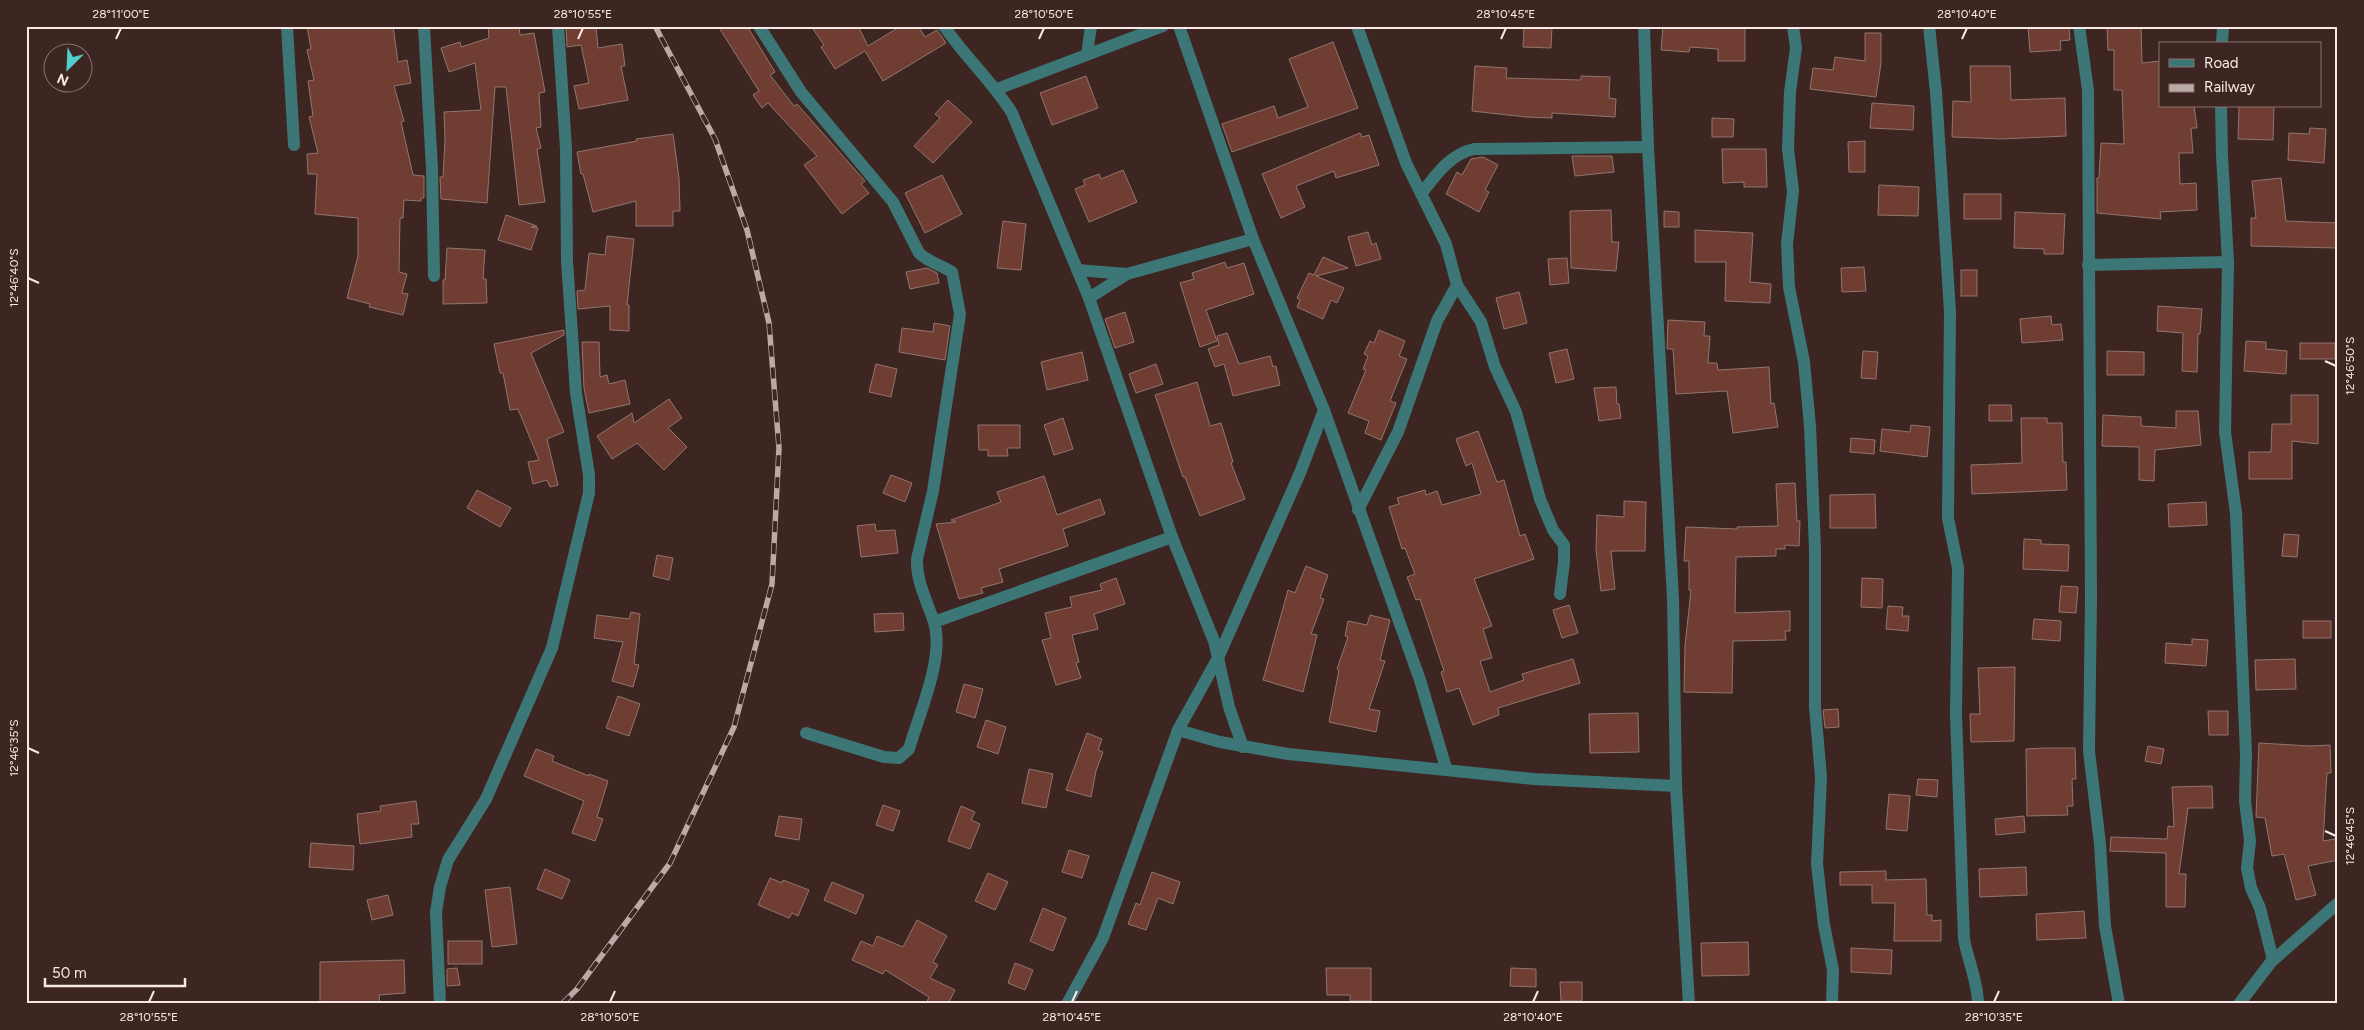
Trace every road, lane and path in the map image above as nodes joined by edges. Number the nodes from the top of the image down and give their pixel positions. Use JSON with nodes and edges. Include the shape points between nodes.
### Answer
{"nodes":[{"id":1,"x":287,"y":26,"type":"edge"},
{"id":2,"x":424,"y":26,"type":"edge"},
{"id":3,"x":558,"y":26,"type":"edge"},
{"id":4,"x":759,"y":26,"type":"edge"},
{"id":5,"x":944,"y":26,"type":"edge"},
{"id":6,"x":1092,"y":26,"type":"edge"},
{"id":7,"x":1163,"y":26,"type":"edge"},
{"id":8,"x":1179,"y":26,"type":"edge"},
{"id":9,"x":1357,"y":26,"type":"edge"},
{"id":10,"x":1644,"y":26,"type":"edge"},
{"id":11,"x":1793,"y":26,"type":"edge"},
{"id":12,"x":1929,"y":26,"type":"edge"},
{"id":13,"x":2079,"y":26,"type":"edge"},
{"id":14,"x":2223,"y":26,"type":"edge"},
{"id":15,"x":2222,"y":42,"type":"edge"},
{"id":16,"x":1088,"y":54,"type":"junction"},
{"id":17,"x":997,"y":89,"type":"junction"},
{"id":18,"x":2222,"y":108,"type":"edge"},
{"id":19,"x":294,"y":145,"type":"dead end"},
{"id":20,"x":1648,"y":148,"type":"junction"},
{"id":21,"x":1421,"y":194,"type":"junction"},
{"id":22,"x":1253,"y":239,"type":"junction"},
{"id":23,"x":2228,"y":262,"type":"junction"},
{"id":24,"x":2088,"y":265,"type":"junction"},
{"id":25,"x":1077,"y":270,"type":"junction"},
{"id":26,"x":1127,"y":274,"type":"junction"},
{"id":27,"x":434,"y":276,"type":"dead end"},
{"id":28,"x":1456,"y":284,"type":"junction"},
{"id":29,"x":1089,"y":298,"type":"junction"},
{"id":30,"x":1324,"y":410,"type":"junction"},
{"id":31,"x":1358,"y":510,"type":"junction"},
{"id":32,"x":1172,"y":538,"type":"junction"},
{"id":33,"x":1560,"y":594,"type":"dead end"},
{"id":34,"x":934,"y":622,"type":"junction"},
{"id":35,"x":1218,"y":658,"type":"junction"},
{"id":36,"x":1178,"y":730,"type":"junction"},
{"id":37,"x":806,"y":732,"type":"dead end"},
{"id":38,"x":1243,"y":747,"type":"junction"},
{"id":39,"x":1446,"y":768,"type":"junction"},
{"id":40,"x":1676,"y":786,"type":"junction"},
{"id":41,"x":2338,"y":903,"type":"edge"},
{"id":42,"x":2273,"y":960,"type":"junction"},
{"id":43,"x":440,"y":1004,"type":"edge"},
{"id":44,"x":1067,"y":1004,"type":"edge"},
{"id":45,"x":1689,"y":1004,"type":"edge"},
{"id":46,"x":1832,"y":1004,"type":"edge"},
{"id":47,"x":1978,"y":1004,"type":"edge"},
{"id":48,"x":2119,"y":1004,"type":"edge"},
{"id":49,"x":2239,"y":1004,"type":"edge"}],
"edges":[{"from":1,"to":19,"type":"street"},
{"from":2,"to":27,"type":"street"},
{"from":3,"to":43,"type":"street","via":[[566,148],[567,261],[576,393],[589,493],[552,648],[486,799],[448,860],[440,887],[436,912]]},
{"from":4,"to":34,"type":"street","via":[[801,92],[893,202],[918,254],[952,272],[957,288],[960,314],[933,491],[917,568]]},
{"from":5,"to":17,"type":"street"},
{"from":6,"to":16,"type":"street"},
{"from":7,"to":16,"type":"street"},
{"from":8,"to":22,"type":"street"},
{"from":9,"to":21,"type":"street","via":[[1406,163]]},
{"from":10,"to":20,"type":"street"},
{"from":11,"to":46,"type":"street","via":[[1796,48],[1790,92],[1788,149],[1793,191],[1788,244],[1789,278],[1804,362],[1810,426],[1815,549],[1815,707],[1821,777],[1817,864],[1833,970]]},
{"from":12,"to":47,"type":"street","via":[[1950,312],[1948,518],[1958,568],[1956,714],[1964,939],[1978,990]]},
{"from":13,"to":24,"type":"street","via":[[2088,90]]},
{"from":14,"to":15,"type":"street"},
{"from":16,"to":17,"type":"street"},
{"from":17,"to":25,"type":"street","via":[[1012,113]]},
{"from":18,"to":23,"type":"street"},
{"from":20,"to":21,"type":"street","via":[[1462,151]]},
{"from":20,"to":40,"type":"street","via":[[1673,599]]},
{"from":21,"to":28,"type":"street","via":[[1446,244]]},
{"from":22,"to":26,"type":"street"},
{"from":22,"to":30,"type":"street"},
{"from":23,"to":24,"type":"street"},
{"from":23,"to":42,"type":"street","via":[[2225,432],[2236,513],[2245,801],[2250,841],[2247,868]]},
{"from":24,"to":48,"type":"street","via":[[2089,751],[2105,926]]},
{"from":25,"to":26,"type":"street"},
{"from":25,"to":29,"type":"street"},
{"from":26,"to":29,"type":"street"},
{"from":28,"to":31,"type":"street","via":[[1437,321],[1398,432]]},
{"from":28,"to":33,"type":"street","via":[[1481,322],[1516,412],[1540,499],[1553,530],[1564,545]]},
{"from":29,"to":32,"type":"street"},
{"from":30,"to":31,"type":"street"},
{"from":30,"to":35,"type":"street","via":[[1300,473]]},
{"from":31,"to":39,"type":"street","via":[[1420,680]]},
{"from":32,"to":34,"type":"street"},
{"from":32,"to":35,"type":"street"},
{"from":34,"to":37,"type":"street","via":[[936,657],[909,749],[899,758],[884,757]]},
{"from":35,"to":36,"type":"street"},
{"from":35,"to":38,"type":"street","via":[[1229,707]]},
{"from":36,"to":38,"type":"street"},
{"from":36,"to":44,"type":"street","via":[[1103,938]]},
{"from":38,"to":39,"type":"street"},
{"from":39,"to":40,"type":"street","via":[[1534,779]]},
{"from":40,"to":45,"type":"street"},
{"from":41,"to":42,"type":"street"},
{"from":42,"to":49,"type":"street"}]}
